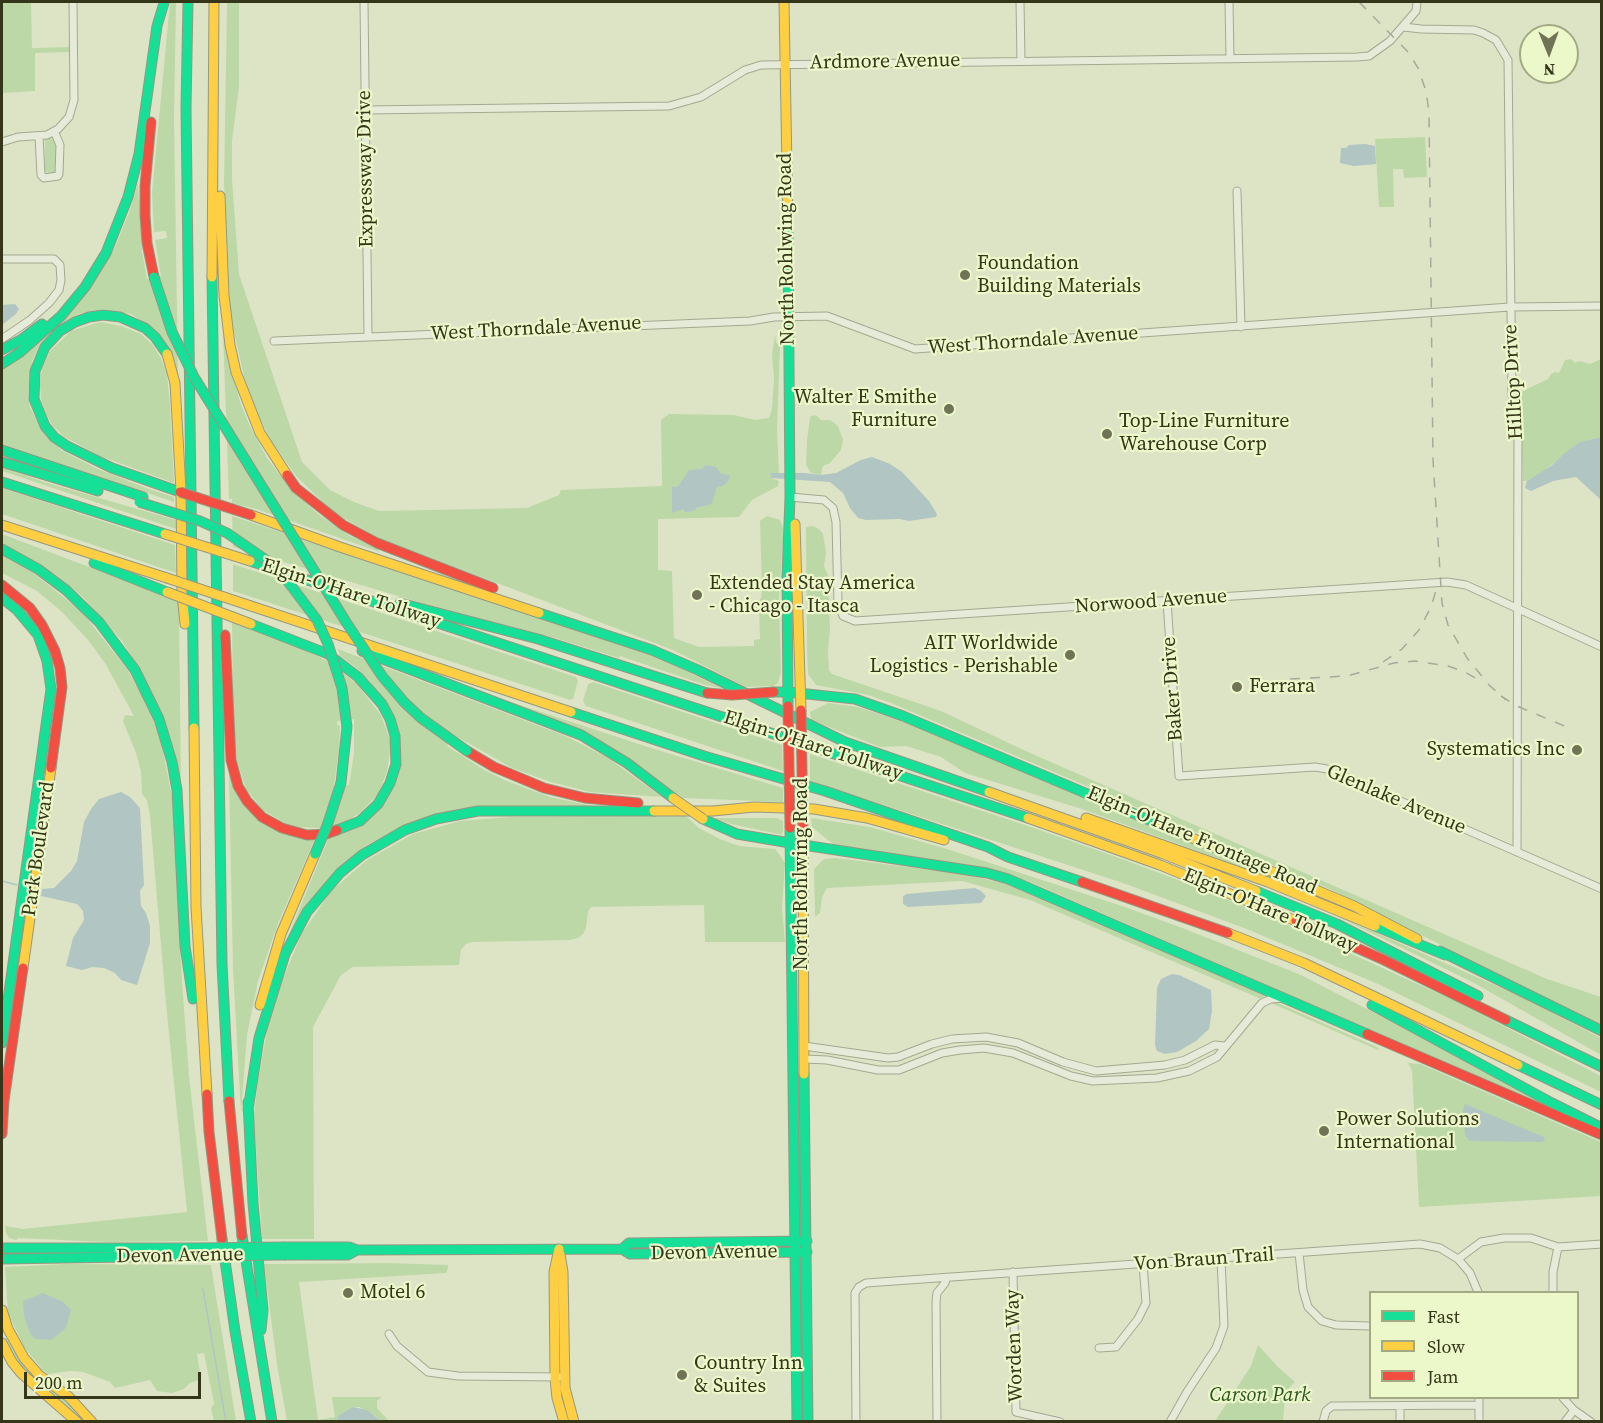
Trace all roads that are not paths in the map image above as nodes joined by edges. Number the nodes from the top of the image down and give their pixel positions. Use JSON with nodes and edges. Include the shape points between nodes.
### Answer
{"nodes":[{"id":1,"x":73,"y":2,"type":"edge"},
{"id":2,"x":165,"y":2,"type":"edge"},
{"id":3,"x":188,"y":2,"type":"edge"},
{"id":4,"x":214,"y":2,"type":"edge"},
{"id":5,"x":364,"y":2,"type":"edge"},
{"id":6,"x":784,"y":2,"type":"edge"},
{"id":7,"x":1020,"y":2,"type":"edge"},
{"id":8,"x":1229,"y":2,"type":"edge"},
{"id":9,"x":1417,"y":2,"type":"edge"},
{"id":10,"x":1404,"y":27,"type":"junction"},
{"id":11,"x":1230,"y":59,"type":"junction"},
{"id":12,"x":1021,"y":61,"type":"junction"},
{"id":13,"x":785,"y":64,"type":"junction"},
{"id":14,"x":213,"y":102,"type":"junction"},
{"id":15,"x":365,"y":110,"type":"junction"},
{"id":16,"x":54,"y":131,"type":"junction"},
{"id":17,"x":39,"y":136,"type":"junction"},
{"id":18,"x":2,"y":142,"type":"edge"},
{"id":19,"x":1237,"y":191,"type":"dead end"},
{"id":20,"x":111,"y":240,"type":"junction"},
{"id":21,"x":2,"y":259,"type":"edge"},
{"id":22,"x":1602,"y":306,"type":"edge"},
{"id":23,"x":1510,"y":308,"type":"junction"},
{"id":24,"x":790,"y":316,"type":"junction"},
{"id":25,"x":1241,"y":327,"type":"junction"},
{"id":26,"x":368,"y":336,"type":"junction"},
{"id":27,"x":2,"y":339,"type":"edge"},
{"id":28,"x":274,"y":341,"type":"dead end"},
{"id":29,"x":2,"y":350,"type":"edge"},
{"id":30,"x":2,"y":364,"type":"edge"},
{"id":31,"x":2,"y":450,"type":"edge"},
{"id":32,"x":2,"y":462,"type":"edge"},
{"id":33,"x":215,"y":468,"type":"junction"},
{"id":34,"x":2,"y":482,"type":"edge"},
{"id":35,"x":790,"y":497,"type":"junction"},
{"id":36,"x":141,"y":500,"type":"junction"},
{"id":37,"x":2,"y":525,"type":"edge"},
{"id":38,"x":44,"y":539,"type":"junction"},
{"id":39,"x":2,"y":549,"type":"edge"},
{"id":40,"x":303,"y":579,"type":"junction"},
{"id":41,"x":2,"y":585,"type":"edge"},
{"id":42,"x":2,"y":598,"type":"edge"},
{"id":43,"x":1167,"y":601,"type":"junction"},
{"id":44,"x":1517,"y":608,"type":"junction"},
{"id":45,"x":273,"y":612,"type":"junction"},
{"id":46,"x":588,"y":628,"type":"junction"},
{"id":47,"x":1602,"y":646,"type":"edge"},
{"id":48,"x":788,"y":692,"type":"junction"},
{"id":49,"x":801,"y":692,"type":"junction"},
{"id":50,"x":194,"y":706,"type":"junction"},
{"id":51,"x":1179,"y":776,"type":"joint"},
{"id":52,"x":979,"y":787,"type":"junction"},
{"id":53,"x":753,"y":807,"type":"junction"},
{"id":54,"x":790,"y":843,"type":"junction"},
{"id":55,"x":804,"y":845,"type":"junction"},
{"id":56,"x":1517,"y":852,"type":"junction"},
{"id":57,"x":1008,"y":857,"type":"junction"},
{"id":58,"x":1602,"y":890,"type":"edge"},
{"id":59,"x":1445,"y":954,"type":"junction"},
{"id":60,"x":1352,"y":986,"type":"junction"},
{"id":61,"x":791,"y":988,"type":"junction"},
{"id":62,"x":1286,"y":998,"type":"junction"},
{"id":63,"x":1602,"y":1032,"type":"edge"},
{"id":64,"x":1544,"y":1038,"type":"junction"},
{"id":65,"x":2,"y":1043,"type":"edge"},
{"id":66,"x":1224,"y":1046,"type":"junction"},
{"id":67,"x":801,"y":1047,"type":"junction"},
{"id":68,"x":805,"y":1059,"type":"junction"},
{"id":69,"x":792,"y":1060,"type":"junction"},
{"id":70,"x":1602,"y":1067,"type":"edge"},
{"id":71,"x":207,"y":1104,"type":"junction"},
{"id":72,"x":1602,"y":1105,"type":"edge"},
{"id":73,"x":248,"y":1110,"type":"junction"},
{"id":74,"x":2,"y":1117,"type":"edge"},
{"id":75,"x":1602,"y":1128,"type":"edge"},
{"id":76,"x":2,"y":1134,"type":"edge"},
{"id":77,"x":1602,"y":1135,"type":"edge"},
{"id":78,"x":796,"y":1242,"type":"junction"},
{"id":79,"x":807,"y":1242,"type":"junction"},
{"id":80,"x":1602,"y":1244,"type":"edge"},
{"id":81,"x":1558,"y":1246,"type":"junction"},
{"id":82,"x":2,"y":1248,"type":"edge"},
{"id":83,"x":559,"y":1249,"type":"junction"},
{"id":84,"x":622,"y":1249,"type":"junction"},
{"id":85,"x":192,"y":1252,"type":"junction"},
{"id":86,"x":796,"y":1252,"type":"junction"},
{"id":87,"x":807,"y":1252,"type":"junction"},
{"id":88,"x":1299,"y":1253,"type":"junction"},
{"id":89,"x":2,"y":1259,"type":"edge"},
{"id":90,"x":1221,"y":1259,"type":"junction"},
{"id":91,"x":1458,"y":1259,"type":"junction"},
{"id":92,"x":1143,"y":1264,"type":"junction"},
{"id":93,"x":1013,"y":1272,"type":"junction"},
{"id":94,"x":947,"y":1277,"type":"junction"},
{"id":95,"x":1477,"y":1291,"type":"edge"},
{"id":96,"x":1553,"y":1291,"type":"edge"},
{"id":97,"x":2,"y":1310,"type":"edge"},
{"id":98,"x":1369,"y":1326,"type":"edge"},
{"id":99,"x":5,"y":1331,"type":"edge"},
{"id":100,"x":389,"y":1334,"type":"dead end"},
{"id":101,"x":2,"y":1343,"type":"edge"},
{"id":102,"x":1099,"y":1348,"type":"dead end"},
{"id":103,"x":259,"y":1349,"type":"junction"},
{"id":104,"x":560,"y":1377,"type":"junction"},
{"id":105,"x":1564,"y":1399,"type":"edge"},
{"id":106,"x":1479,"y":1401,"type":"edge"},
{"id":107,"x":1400,"y":1406,"type":"junction"},
{"id":108,"x":1575,"y":1410,"type":"junction"},
{"id":109,"x":76,"y":1422,"type":"edge"},
{"id":110,"x":92,"y":1422,"type":"edge"},
{"id":111,"x":251,"y":1422,"type":"edge"},
{"id":112,"x":272,"y":1422,"type":"edge"},
{"id":113,"x":564,"y":1422,"type":"edge"},
{"id":114,"x":574,"y":1422,"type":"edge"},
{"id":115,"x":797,"y":1422,"type":"edge"},
{"id":116,"x":808,"y":1422,"type":"edge"},
{"id":117,"x":856,"y":1422,"type":"edge"},
{"id":118,"x":937,"y":1422,"type":"edge"},
{"id":119,"x":1060,"y":1422,"type":"edge"},
{"id":120,"x":1170,"y":1422,"type":"edge"},
{"id":121,"x":1323,"y":1422,"type":"edge"},
{"id":122,"x":1400,"y":1422,"type":"edge"},
{"id":123,"x":1479,"y":1422,"type":"edge"},
{"id":124,"x":1565,"y":1422,"type":"edge"},
{"id":125,"x":1591,"y":1422,"type":"edge"}],
"edges":[{"from":1,"to":16,"type":"street","via":[[74,102],[67,120]]},
{"from":2,"to":20,"type":"main road","via":[[157,26],[139,154]]},
{"from":2,"to":53,"type":"main road","bridge":true,"via":[[146,186],[147,234],[154,277],[172,332],[194,377],[382,676],[404,702],[466,751],[544,788],[585,798],[648,804]]},
{"from":3,"to":50,"type":"main road"},
{"from":4,"to":14,"type":"main road"},
{"from":5,"to":15,"type":"street","name":"Expressway Drive"},
{"from":6,"to":13,"type":"main road","name":"North Rohlwing Road"},
{"from":7,"to":12,"type":"street"},
{"from":8,"to":11,"type":"street"},
{"from":9,"to":10,"type":"street","via":[[1416,11]]},
{"from":10,"to":11,"type":"street","name":"Ardmore Avenue","via":[[1369,56]]},
{"from":10,"to":23,"type":"street","name":"Hilltop Drive","via":[[1474,30],[1496,40],[1508,60]]},
{"from":11,"to":12,"type":"street","name":"Ardmore Avenue"},
{"from":12,"to":13,"type":"street","name":"Ardmore Avenue"},
{"from":13,"to":15,"type":"street","name":"Ardmore Avenue","via":[[756,66],[701,97],[669,106]]},
{"from":13,"to":24,"type":"main road","name":"North Rohlwing Road"},
{"from":14,"to":33,"type":"main road"},
{"from":14,"to":46,"type":"main road","via":[[230,345],[248,406],[279,465],[296,488],[343,525],[377,543]]},
{"from":15,"to":26,"type":"street","name":"Expressway Drive"},
{"from":16,"to":17,"type":"street"},
{"from":16,"to":17,"type":"street","via":[[60,146],[58,176],[41,175]]},
{"from":17,"to":18,"type":"street"},
{"from":19,"to":25,"type":"street"},
{"from":20,"to":29,"type":"main road","via":[[57,311]]},
{"from":20,"to":30,"type":"main road","via":[[97,270],[61,316]]},
{"from":21,"to":27,"type":"street","via":[[54,259],[60,265],[61,280],[49,303]]},
{"from":22,"to":23,"type":"street","name":"West Thorndale Avenue"},
{"from":23,"to":25,"type":"street","name":"West Thorndale Avenue"},
{"from":23,"to":44,"type":"street","name":"Hilltop Drive","via":[[1512,395],[1518,412]]},
{"from":24,"to":25,"type":"street","name":"West Thorndale Avenue","via":[[830,317],[915,349]]},
{"from":24,"to":26,"type":"street","name":"West Thorndale Avenue","via":[[750,321]]},
{"from":24,"to":35,"type":"main road","name":"North Rohlwing Road"},
{"from":26,"to":28,"type":"street","name":"West Thorndale Avenue"},
{"from":31,"to":36,"type":"main road"},
{"from":32,"to":36,"type":"main road"},
{"from":33,"to":38,"type":"main road","bridge":true,"via":[[224,597],[229,748],[238,786],[262,817],[307,835],[326,834],[360,820],[378,804],[396,764],[390,719],[358,676],[328,654],[251,624],[167,592]]},
{"from":33,"to":103,"type":"main road","via":[[219,863],[226,1057],[243,1241]]},
{"from":34,"to":40,"type":"main road","name":"Elgin-O'Hare Tollway","bridge":true},
{"from":35,"to":43,"type":"street","name":"Norwood Avenue","via":[[824,500],[833,508],[838,603],[848,619]]},
{"from":35,"to":48,"type":"main road","name":"North Rohlwing Road","via":[[786,577]]},
{"from":35,"to":49,"type":"main road","name":"North Rohlwing Road","via":[[796,530]]},
{"from":36,"to":73,"type":"main road","bridge":true,"via":[[227,533],[266,560],[283,575],[317,620],[338,672],[347,728],[341,783],[281,934],[259,1006],[251,1053]]},
{"from":37,"to":38,"type":"main road"},
{"from":38,"to":45,"type":"main road","name":"Elgin-O'Hare Tollway","bridge":true},
{"from":39,"to":71,"type":"main road","via":[[48,576],[82,603],[135,670],[159,719],[177,790],[185,946]]},
{"from":40,"to":48,"type":"main road","name":"Elgin-O'Hare Frontage Road","bridge":true,"via":[[332,583],[538,639],[707,693]]},
{"from":40,"to":64,"type":"main road","name":"Elgin-O'Hare Tollway","via":[[1160,865],[1317,929]]},
{"from":41,"to":74,"type":"main road","name":"Park Boulevard","via":[[30,608],[42,625],[55,651],[62,687]]},
{"from":42,"to":65,"type":"main road","name":"Park Boulevard","via":[[38,634],[51,689]]},
{"from":43,"to":44,"type":"street","name":"Norwood Avenue","via":[[1447,582],[1466,585]]},
{"from":43,"to":51,"type":"street","name":"Baker Drive"},
{"from":44,"to":47,"type":"street","name":"Norwood Avenue"},
{"from":44,"to":56,"type":"street","name":"Hilltop Drive"},
{"from":45,"to":54,"type":"main road","bridge":true,"via":[[295,626],[580,735],[627,763],[703,819],[737,834]]},
{"from":45,"to":57,"type":"main road","name":"Elgin-O'Hare Tollway","via":[[693,752],[825,791]]},
{"from":46,"to":50,"type":"main road","bridge":true,"via":[[340,547],[251,515],[159,485],[90,458],[54,437],[34,399],[35,370],[51,339],[75,322],[103,315],[133,322],[155,337],[172,368],[181,491],[182,594]]},
{"from":46,"to":52,"type":"main road","via":[[679,661],[845,742]]},
{"from":48,"to":49,"type":"main road","name":"Elgin-O'Hare Frontage Road"},
{"from":48,"to":54,"type":"main road","name":"North Rohlwing Road","bridge":true},
{"from":49,"to":55,"type":"main road","name":"North Rohlwing Road","bridge":true},
{"from":49,"to":59,"type":"main road","name":"Elgin-O'Hare Frontage Road","via":[[871,703],[978,746],[1354,906]]},
{"from":50,"to":71,"type":"main road","via":[[197,930]]},
{"from":51,"to":56,"type":"street","name":"Glenlake Avenue","via":[[1327,769]]},
{"from":52,"to":59,"type":"main road","via":[[1010,792],[1168,846]]},
{"from":52,"to":64,"type":"main road","via":[[1161,853],[1337,924],[1526,1022]]},
{"from":53,"to":57,"type":"main road","via":[[814,809],[867,818]]},
{"from":53,"to":73,"type":"main road","via":[[713,811],[478,811],[436,819],[386,839],[340,873],[294,934],[259,1038]]},
{"from":54,"to":55,"type":"main road"},
{"from":54,"to":61,"type":"main road","name":"North Rohlwing Road"},
{"from":55,"to":62,"type":"main road","via":[[1008,879]]},
{"from":55,"to":67,"type":"main road","name":"North Rohlwing Road"},
{"from":56,"to":58,"type":"street","name":"Glenlake Avenue"},
{"from":57,"to":60,"type":"main road","name":"Elgin-O'Hare Tollway","via":[[1210,926]]},
{"from":59,"to":63,"type":"main road","name":"Elgin-O'Hare Frontage Road"},
{"from":60,"to":72,"type":"main road","name":"Elgin-O'Hare Tollway"},
{"from":60,"to":75,"type":"main road","via":[[1371,1004]]},
{"from":61,"to":67,"type":"main road","via":[[796,1009],[796,1046]]},
{"from":61,"to":69,"type":"main road","name":"North Rohlwing Road"},
{"from":62,"to":66,"type":"street","via":[[1262,1003]]},
{"from":62,"to":77,"type":"main road"},
{"from":64,"to":70,"type":"main road","name":"Elgin-O'Hare Tollway"},
{"from":66,"to":67,"type":"street","via":[[1215,1045],[1165,1065],[1096,1071],[1018,1043],[986,1037],[952,1039],[888,1058]]},
{"from":66,"to":68,"type":"street","via":[[1216,1057],[1176,1076],[1114,1082],[1093,1082],[1013,1053],[984,1048],[942,1053],[899,1070]]},
{"from":67,"to":68,"type":"main road"},
{"from":67,"to":69,"type":"main road"},
{"from":68,"to":79,"type":"main road"},
{"from":69,"to":78,"type":"main road","name":"North Rohlwing Road"},
{"from":71,"to":111,"type":"main road","via":[[226,1270]]},
{"from":73,"to":103,"type":"main road","via":[[263,1310]]},
{"from":74,"to":76,"type":"main road","name":"Park Boulevard"},
{"from":78,"to":79,"type":"main road","name":"Devon Avenue"},
{"from":78,"to":84,"type":"main road","name":"Devon Avenue","via":[[629,1243]]},
{"from":78,"to":86,"type":"main road","name":"North Rohlwing Road"},
{"from":79,"to":87,"type":"main road"},
{"from":80,"to":81,"type":"street"},
{"from":81,"to":91,"type":"street","via":[[1531,1238],[1504,1238],[1481,1242]]},
{"from":81,"to":96,"type":"street"},
{"from":82,"to":85,"type":"main road","name":"Devon Avenue"},
{"from":83,"to":84,"type":"main road","name":"Devon Avenue"},
{"from":83,"to":85,"type":"main road","name":"Devon Avenue","bridge":true,"via":[[357,1250],[348,1255]]},
{"from":83,"to":104,"type":"main road","via":[[563,1272]]},
{"from":84,"to":86,"type":"main road","name":"Devon Avenue","via":[[630,1254]]},
{"from":85,"to":89,"type":"main road","name":"Devon Avenue"},
{"from":86,"to":87,"type":"main road","name":"Devon Avenue"},
{"from":86,"to":115,"type":"main road","name":"North Rohlwing Road"},
{"from":87,"to":116,"type":"main road"},
{"from":88,"to":90,"type":"street","name":"Von Braun Trail"},
{"from":88,"to":91,"type":"street","name":"Von Braun Trail","via":[[1419,1244],[1440,1248]]},
{"from":88,"to":98,"type":"street","via":[[1308,1307],[1322,1321]]},
{"from":90,"to":92,"type":"street","name":"Von Braun Trail"},
{"from":90,"to":120,"type":"street","via":[[1224,1326],[1216,1348]]},
{"from":91,"to":95,"type":"street","via":[[1470,1273]]},
{"from":92,"to":93,"type":"street","name":"Von Braun Trail"},
{"from":92,"to":102,"type":"street","via":[[1146,1303],[1138,1319],[1116,1347]]},
{"from":93,"to":94,"type":"street","name":"Von Braun Trail"},
{"from":93,"to":119,"type":"street","name":"Worden Way","via":[[1016,1412]]},
{"from":94,"to":117,"type":"street","name":"Von Braun Trail","via":[[866,1283],[855,1293]]},
{"from":94,"to":118,"type":"street","via":[[936,1302]]},
{"from":97,"to":99,"type":"main road"},
{"from":99,"to":110,"type":"main road","via":[[31,1366]]},
{"from":100,"to":104,"type":"street","via":[[397,1346],[428,1372]]},
{"from":101,"to":109,"type":"main road","via":[[21,1373]]},
{"from":103,"to":112,"type":"main road"},
{"from":104,"to":113,"type":"main road","via":[[557,1398]]},
{"from":104,"to":114,"type":"main road"},
{"from":105,"to":108,"type":"street"},
{"from":106,"to":107,"type":"street"},
{"from":106,"to":123,"type":"street"},
{"from":107,"to":121,"type":"street","via":[[1332,1406]]},
{"from":107,"to":122,"type":"street"},
{"from":108,"to":124,"type":"street"},
{"from":108,"to":125,"type":"street"}]}
